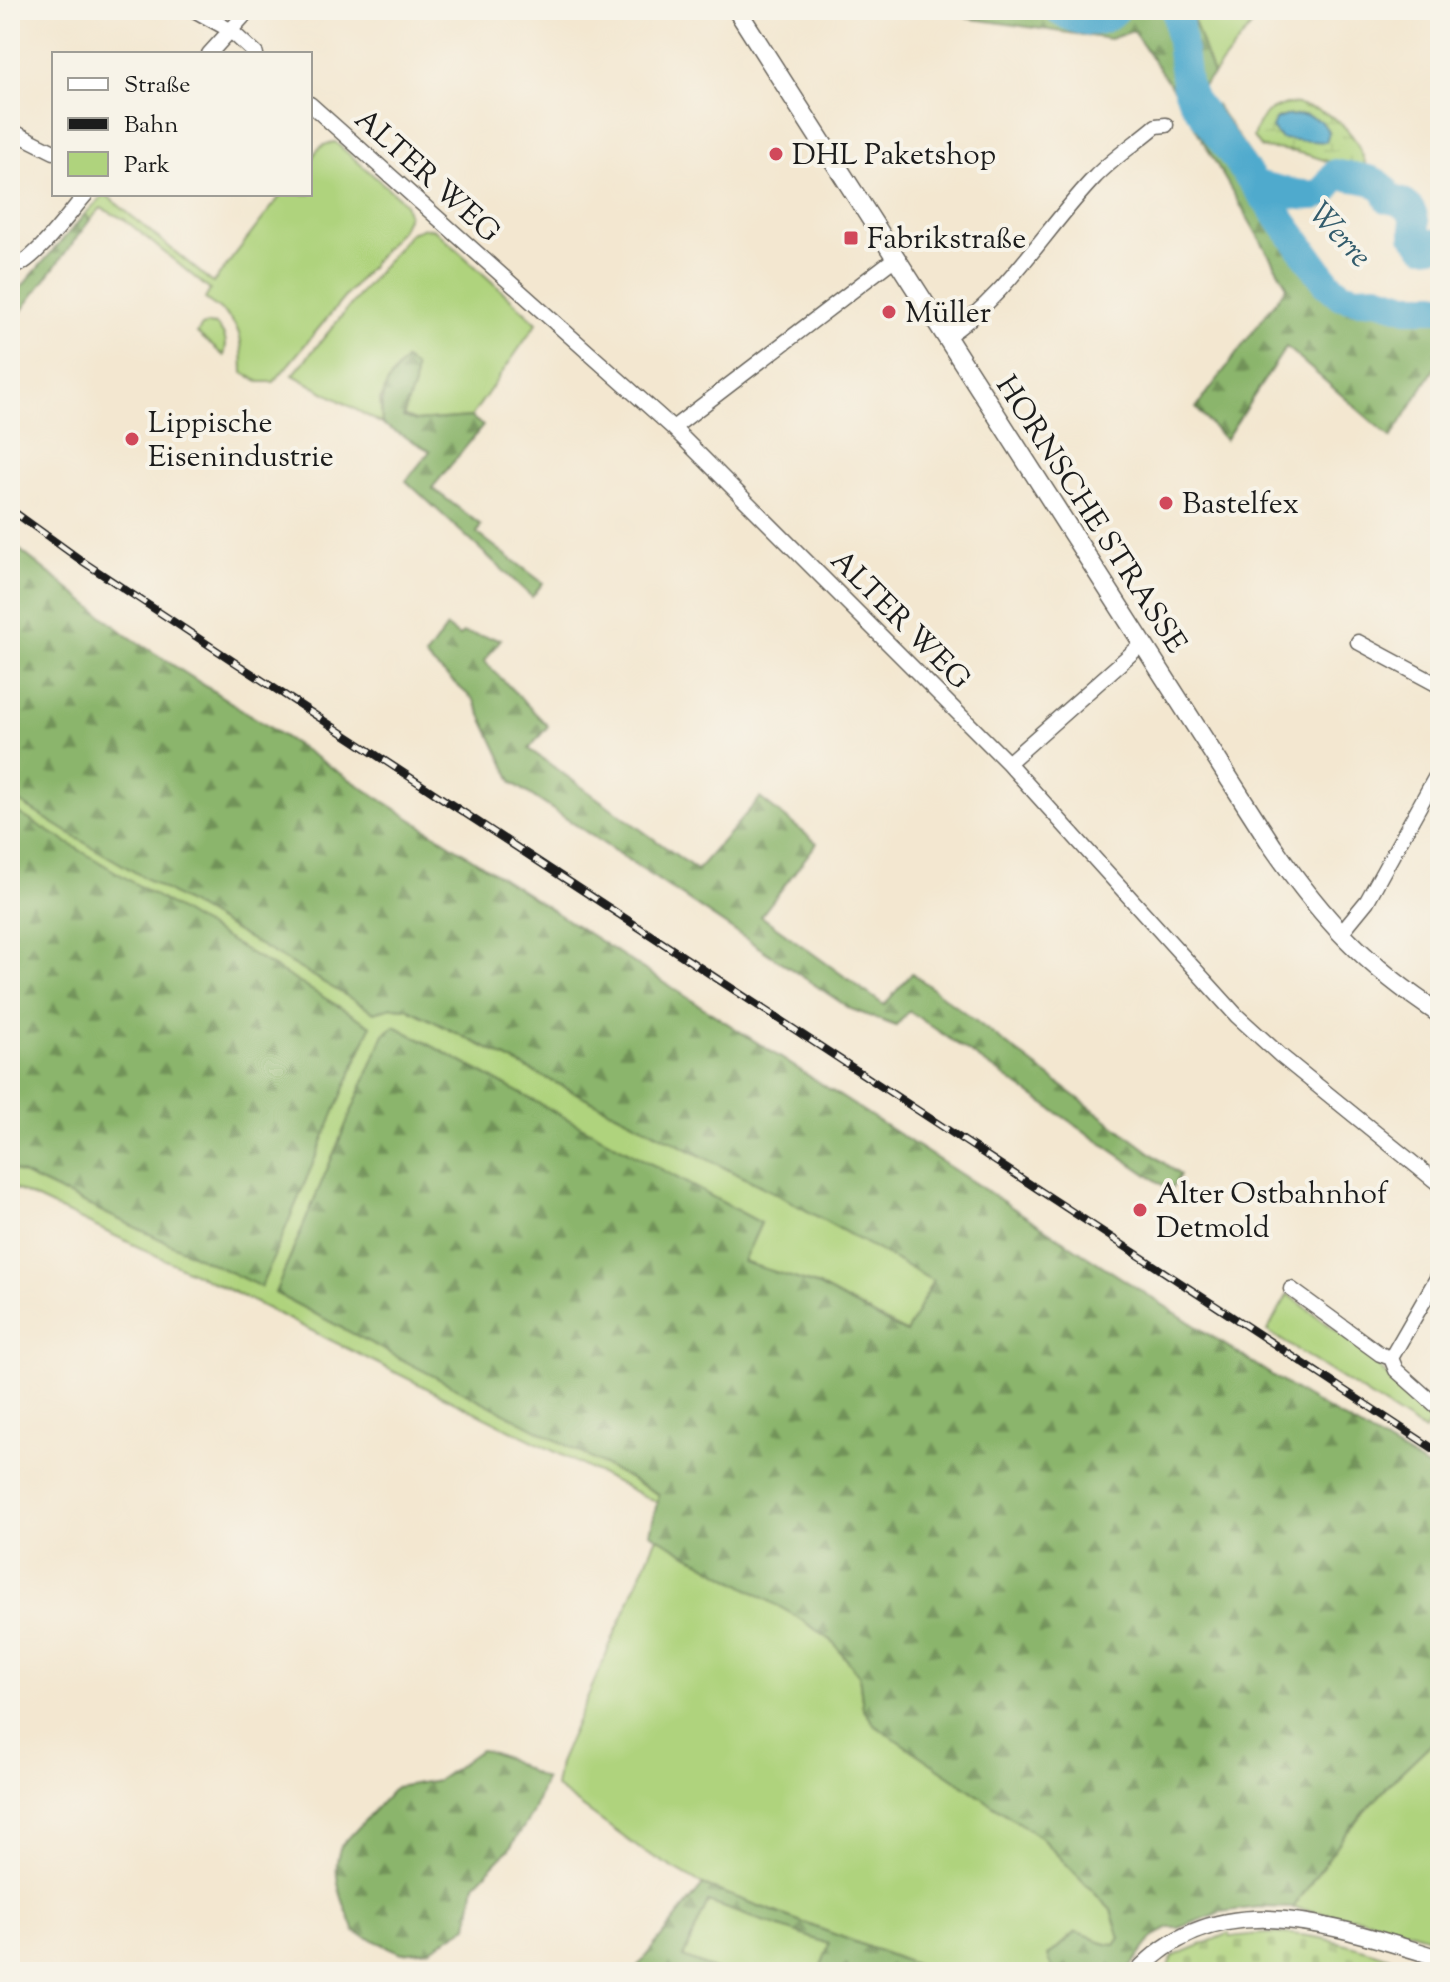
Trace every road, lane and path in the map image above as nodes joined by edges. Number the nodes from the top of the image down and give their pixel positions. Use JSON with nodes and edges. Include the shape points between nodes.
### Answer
{"nodes":[{"id":1,"x":194,"y":10,"type":"edge"},
{"id":2,"x":249,"y":10,"type":"edge"},
{"id":3,"x":737,"y":10,"type":"edge"},
{"id":4,"x":230,"y":30,"type":"junction"},
{"id":5,"x":211,"y":52,"type":"edge"},
{"id":6,"x":254,"y":52,"type":"edge"},
{"id":7,"x":312,"y":106,"type":"edge"},
{"id":8,"x":1166,"y":125,"type":"dead end"},
{"id":9,"x":10,"y":130,"type":"edge"},
{"id":10,"x":52,"y":151,"type":"edge"},
{"id":11,"x":84,"y":196,"type":"edge"},
{"id":12,"x":894,"y":259,"type":"junction"},
{"id":13,"x":10,"y":268,"type":"edge"},
{"id":14,"x":945,"y":337,"type":"junction"},
{"id":15,"x":673,"y":428,"type":"junction"},
{"id":16,"x":1358,"y":642,"type":"dead end"},
{"id":17,"x":1142,"y":644,"type":"junction"},
{"id":18,"x":1440,"y":686,"type":"edge"},
{"id":19,"x":1008,"y":763,"type":"junction"},
{"id":20,"x":1440,"y":769,"type":"edge"},
{"id":21,"x":1340,"y":934,"type":"junction"},
{"id":22,"x":1440,"y":1014,"type":"edge"},
{"id":23,"x":1440,"y":1185,"type":"edge"},
{"id":24,"x":1440,"y":1273,"type":"edge"},
{"id":25,"x":1291,"y":1289,"type":"dead end"},
{"id":26,"x":1391,"y":1358,"type":"junction"},
{"id":27,"x":1440,"y":1409,"type":"edge"},
{"id":28,"x":1440,"y":1958,"type":"edge"},
{"id":29,"x":1137,"y":1972,"type":"edge"}],
"edges":[{"from":1,"to":4,"type":"street"},
{"from":2,"to":4,"type":"street"},
{"from":3,"to":12,"type":"main road","name":"HORNSCHE STRASSE"},
{"from":4,"to":5,"type":"street"},
{"from":4,"to":6,"type":"street"},
{"from":7,"to":15,"type":"street","name":"ALTER WEG"},
{"from":8,"to":14,"type":"street","via":[[1156,126],[1095,177],[1046,238],[971,318]]},
{"from":9,"to":10,"type":"street"},
{"from":11,"to":13,"type":"street","via":[[31,256]]},
{"from":12,"to":14,"type":"main road","name":"HORNSCHE STRASSE"},
{"from":12,"to":15,"type":"street"},
{"from":14,"to":17,"type":"main road","name":"HORNSCHE STRASSE"},
{"from":15,"to":19,"type":"street","name":"ALTER WEG"},
{"from":16,"to":18,"type":"street"},
{"from":17,"to":19,"type":"street"},
{"from":17,"to":21,"type":"main road","name":"HORNSCHE STRASSE","via":[[1273,847]]},
{"from":19,"to":23,"type":"street","name":"ALTER WEG","via":[[1237,1016]]},
{"from":20,"to":21,"type":"street","via":[[1367,901]]},
{"from":21,"to":22,"type":"main road","name":"HORNSCHE STRASSE"},
{"from":24,"to":26,"type":"street"},
{"from":25,"to":26,"type":"street"},
{"from":26,"to":27,"type":"street","via":[[1396,1370]]},
{"from":28,"to":29,"type":"street","via":[[1310,1922],[1246,1919],[1186,1934]]}]}
